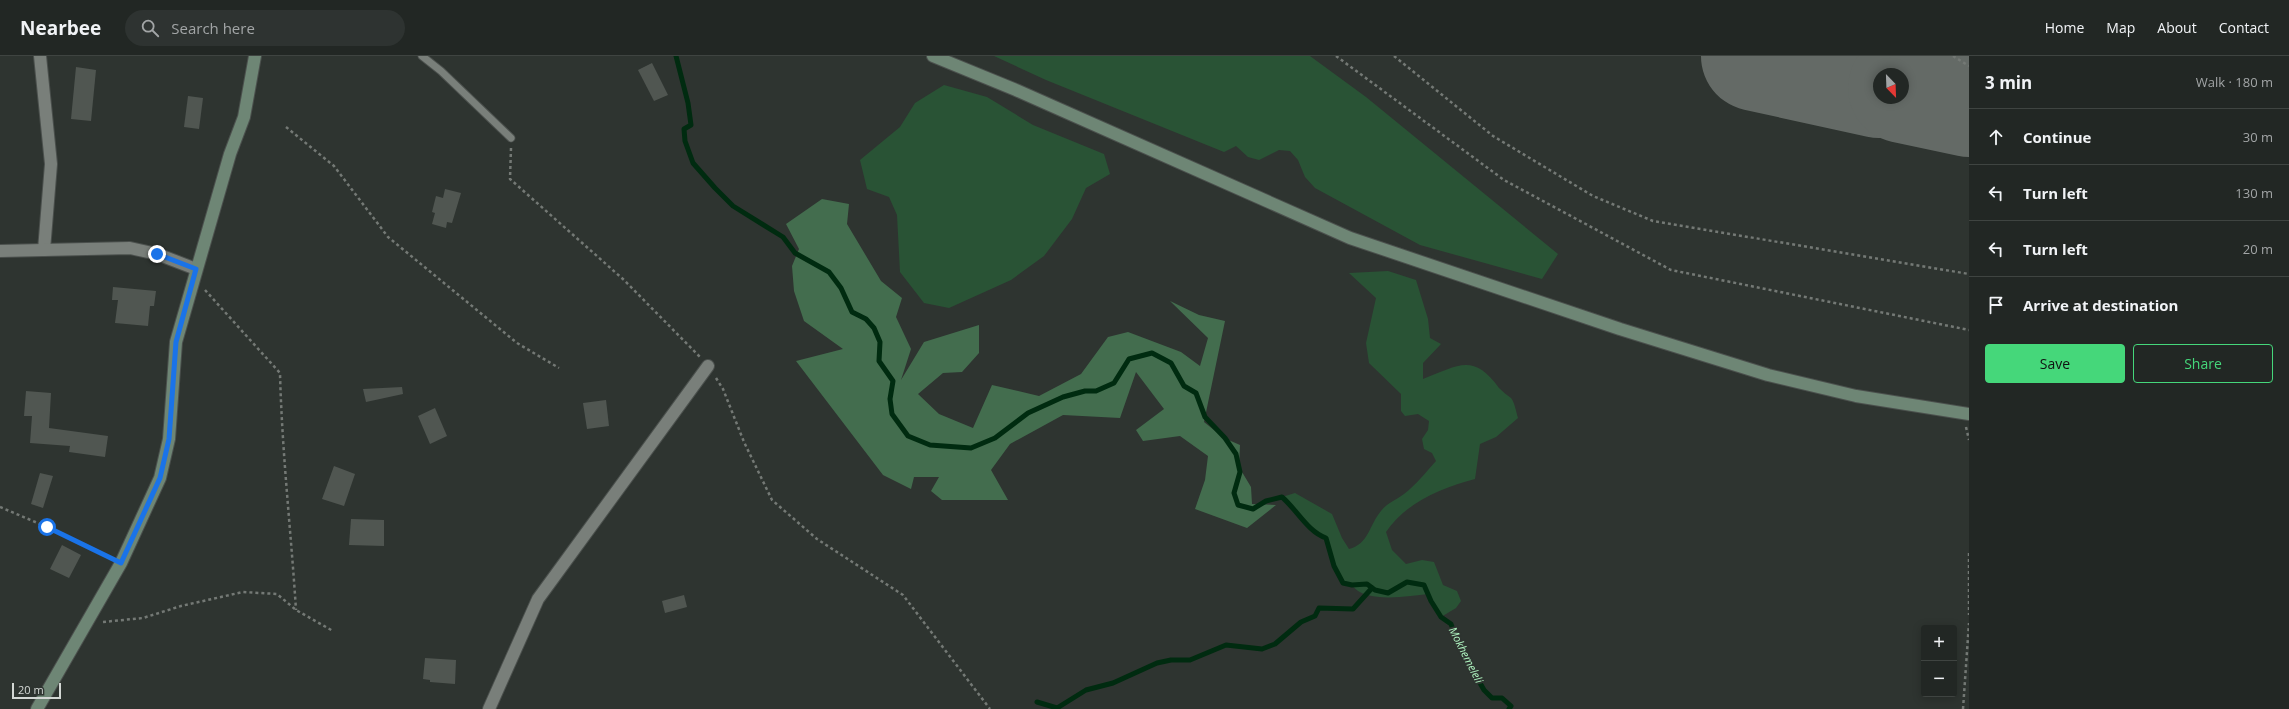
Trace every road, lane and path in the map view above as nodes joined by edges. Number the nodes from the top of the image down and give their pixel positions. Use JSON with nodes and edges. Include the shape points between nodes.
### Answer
{"nodes":[{"id":1,"x":40,"y":56,"type":"edge"},
{"id":2,"x":256,"y":56,"type":"edge"},
{"id":3,"x":422,"y":56,"type":"edge"},
{"id":4,"x":933,"y":56,"type":"edge"},
{"id":5,"x":1336,"y":56,"type":"edge"},
{"id":6,"x":1394,"y":56,"type":"edge"},
{"id":7,"x":1953,"y":56,"type":"edge"},
{"id":8,"x":1969,"y":66,"type":"edge"},
{"id":9,"x":286,"y":127,"type":"dead end"},
{"id":10,"x":511,"y":138,"type":"joint"},
{"id":11,"x":44,"y":250,"type":"junction"},
{"id":12,"x":0,"y":251,"type":"edge"},
{"id":13,"x":196,"y":269,"type":"junction"},
{"id":14,"x":1969,"y":274,"type":"edge"},
{"id":15,"x":194,"y":282,"type":"junction"},
{"id":16,"x":1969,"y":330,"type":"edge"},
{"id":17,"x":708,"y":366,"type":"junction"},
{"id":18,"x":560,"y":368,"type":"dead end"},
{"id":19,"x":1969,"y":414,"type":"edge"},
{"id":20,"x":0,"y":507,"type":"edge"},
{"id":21,"x":1969,"y":553,"type":"edge"},
{"id":22,"x":121,"y":563,"type":"junction"},
{"id":23,"x":296,"y":610,"type":"junction"},
{"id":24,"x":92,"y":614,"type":"junction"},
{"id":25,"x":1969,"y":615,"type":"edge"},
{"id":26,"x":1969,"y":623,"type":"edge"},
{"id":27,"x":333,"y":631,"type":"dead end"},
{"id":28,"x":37,"y":709,"type":"edge"},
{"id":29,"x":489,"y":709,"type":"edge"},
{"id":30,"x":990,"y":709,"type":"edge"},
{"id":31,"x":1962,"y":709,"type":"edge"}],
"edges":[{"from":1,"to":11,"type":"street","via":[[51,164]]},
{"from":2,"to":13,"type":"street","via":[[244,118],[230,154]]},
{"from":3,"to":10,"type":"lane"},
{"from":4,"to":19,"type":"street","via":[[1358,241],[1612,327],[1768,374],[1856,396]]},
{"from":5,"to":16,"type":"path","via":[[1504,180],[1671,270]]},
{"from":6,"to":14,"type":"path","via":[[1493,136],[1593,196],[1653,221]]},
{"from":7,"to":8,"type":"path"},
{"from":9,"to":18,"type":"path","via":[[334,166],[388,237],[517,343]]},
{"from":10,"to":17,"type":"path","via":[[510,179],[624,280]]},
{"from":11,"to":12,"type":"street"},
{"from":11,"to":13,"type":"street","via":[[130,248],[157,254]]},
{"from":13,"to":15,"type":"street"},
{"from":15,"to":22,"type":"street","via":[[185,304],[176,342],[169,439],[160,478]]},
{"from":15,"to":23,"type":"path","via":[[211,296],[280,373],[282,440]]},
{"from":17,"to":29,"type":"street","via":[[538,599]]},
{"from":17,"to":30,"type":"path","via":[[723,390],[772,500],[817,538],[903,595]]},
{"from":20,"to":22,"type":"path"},
{"from":21,"to":25,"type":"path"},
{"from":22,"to":24,"type":"street"},
{"from":23,"to":24,"type":"path","via":[[277,594],[243,592],[181,606],[143,618],[104,622]]},
{"from":23,"to":27,"type":"path"},
{"from":24,"to":28,"type":"street"},
{"from":26,"to":31,"type":"path"}]}
